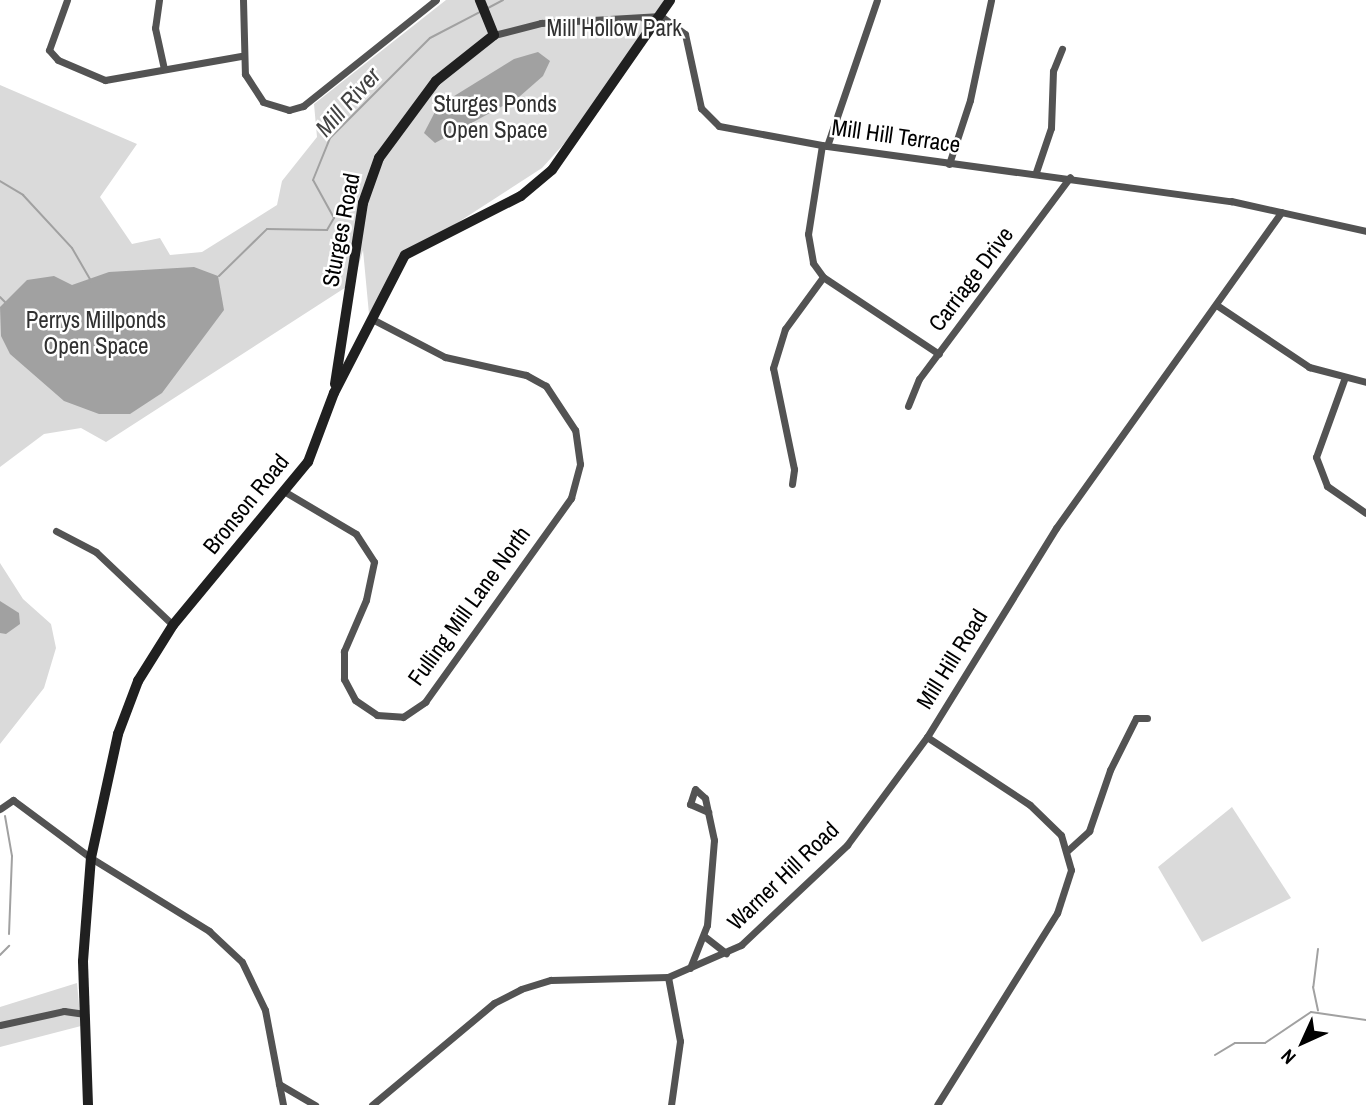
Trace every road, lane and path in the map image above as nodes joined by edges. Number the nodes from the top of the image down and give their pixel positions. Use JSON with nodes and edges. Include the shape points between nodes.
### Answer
{"nodes":[{"id":1,"x":67,"y":0,"type":"edge"},
{"id":2,"x":159,"y":0,"type":"edge"},
{"id":3,"x":243,"y":0,"type":"edge"},
{"id":4,"x":436,"y":0,"type":"edge"},
{"id":5,"x":480,"y":0,"type":"edge"},
{"id":6,"x":670,"y":0,"type":"edge"},
{"id":7,"x":877,"y":0,"type":"edge"},
{"id":8,"x":991,"y":0,"type":"edge"},
{"id":9,"x":661,"y":16,"type":"junction"},
{"id":10,"x":491,"y":30,"type":"junction"},
{"id":11,"x":1062,"y":49,"type":"dead end"},
{"id":12,"x":241,"y":56,"type":"junction"},
{"id":13,"x":164,"y":69,"type":"junction"},
{"id":14,"x":824,"y":146,"type":"junction"},
{"id":15,"x":949,"y":164,"type":"junction"},
{"id":16,"x":1036,"y":172,"type":"junction"},
{"id":17,"x":1070,"y":177,"type":"junction"},
{"id":18,"x":1281,"y":212,"type":"junction"},
{"id":19,"x":1366,"y":231,"type":"edge"},
{"id":20,"x":823,"y":277,"type":"junction"},
{"id":21,"x":1218,"y":306,"type":"junction"},
{"id":22,"x":372,"y":319,"type":"junction"},
{"id":23,"x":939,"y":354,"type":"junction"},
{"id":24,"x":1345,"y":377,"type":"junction"},
{"id":25,"x":1366,"y":382,"type":"edge"},
{"id":26,"x":334,"y":393,"type":"junction"},
{"id":27,"x":908,"y":406,"type":"dead end"},
{"id":28,"x":792,"y":484,"type":"dead end"},
{"id":29,"x":287,"y":493,"type":"junction"},
{"id":30,"x":1366,"y":513,"type":"edge"},
{"id":31,"x":56,"y":531,"type":"dead end"},
{"id":32,"x":173,"y":625,"type":"junction"},
{"id":33,"x":1147,"y":718,"type":"dead end"},
{"id":34,"x":927,"y":737,"type":"junction"},
{"id":35,"x":0,"y":809,"type":"edge"},
{"id":36,"x":708,"y":812,"type":"dead end"},
{"id":37,"x":1067,"y":851,"type":"junction"},
{"id":38,"x":91,"y":858,"type":"junction"},
{"id":39,"x":704,"y":936,"type":"junction"},
{"id":40,"x":726,"y":953,"type":"junction"},
{"id":41,"x":689,"y":968,"type":"junction"},
{"id":42,"x":667,"y":977,"type":"junction"},
{"id":43,"x":85,"y":1009,"type":"junction"},
{"id":44,"x":0,"y":1025,"type":"edge"},
{"id":45,"x":279,"y":1084,"type":"junction"},
{"id":46,"x":88,"y":1105,"type":"edge"},
{"id":47,"x":283,"y":1105,"type":"edge"},
{"id":48,"x":315,"y":1105,"type":"edge"},
{"id":49,"x":372,"y":1105,"type":"edge"},
{"id":50,"x":671,"y":1105,"type":"edge"},
{"id":51,"x":937,"y":1105,"type":"edge"}],
"edges":[{"from":1,"to":13,"type":"street","via":[[48,44],[58,60],[110,82]]},
{"from":2,"to":13,"type":"street","via":[[155,21]]},
{"from":3,"to":12,"type":"street"},
{"from":4,"to":12,"type":"street","via":[[298,108],[272,107],[258,99]]},
{"from":5,"to":10,"type":"main road"},
{"from":6,"to":9,"type":"main road","name":"Bronson Road"},
{"from":7,"to":14,"type":"street"},
{"from":8,"to":15,"type":"street","via":[[970,100]]},
{"from":9,"to":10,"type":"street"},
{"from":9,"to":14,"type":"street","name":"Mill Hill Terrace","via":[[687,37],[699,100],[711,122]]},
{"from":9,"to":22,"type":"main road","name":"Bronson Road","via":[[552,170],[521,196],[405,255]]},
{"from":10,"to":26,"type":"main road","name":"Sturges Road","via":[[436,81],[379,158],[363,203]]},
{"from":11,"to":16,"type":"street","via":[[1053,71],[1051,128]]},
{"from":12,"to":13,"type":"street"},
{"from":14,"to":15,"type":"street","name":"Mill Hill Terrace"},
{"from":14,"to":20,"type":"street","via":[[808,242]]},
{"from":15,"to":16,"type":"street","name":"Mill Hill Terrace"},
{"from":16,"to":17,"type":"street","name":"Mill Hill Terrace"},
{"from":17,"to":18,"type":"street","name":"Mill Hill Terrace"},
{"from":17,"to":23,"type":"street","name":"Carriage Drive"},
{"from":18,"to":19,"type":"street","name":"Mill Hill Terrace"},
{"from":18,"to":21,"type":"street","name":"Mill Hill Road"},
{"from":20,"to":23,"type":"street"},
{"from":20,"to":28,"type":"street","via":[[785,329],[773,368],[794,469]]},
{"from":21,"to":24,"type":"street","via":[[1309,367]]},
{"from":21,"to":34,"type":"street","name":"Mill Hill Road","via":[[1056,529]]},
{"from":22,"to":26,"type":"main road","name":"Bronson Road"},
{"from":22,"to":29,"type":"street","name":"Fulling Mill Lane North","via":[[445,357],[526,375],[546,386],[575,430],[580,464],[570,498],[425,702],[403,717],[377,715],[355,700],[344,679],[344,651],[366,600],[374,562],[356,534]]},
{"from":23,"to":27,"type":"street","name":"Carriage Drive","via":[[919,379]]},
{"from":24,"to":25,"type":"street"},
{"from":24,"to":30,"type":"street","via":[[1316,457],[1327,486]]},
{"from":26,"to":29,"type":"main road","name":"Bronson Road","via":[[308,462]]},
{"from":29,"to":32,"type":"main road","name":"Bronson Road"},
{"from":31,"to":32,"type":"street","via":[[96,552]]},
{"from":32,"to":38,"type":"main road","name":"Bronson Road","via":[[128,701]]},
{"from":33,"to":37,"type":"street","via":[[1136,718],[1110,770],[1089,831]]},
{"from":34,"to":37,"type":"street","name":"Mill Hill Road","via":[[1030,805],[1061,835]]},
{"from":34,"to":40,"type":"street","name":"Warner Hill Road","via":[[847,845],[746,940]]},
{"from":35,"to":38,"type":"street","via":[[13,800]]},
{"from":36,"to":39,"type":"street","via":[[714,840]]},
{"from":37,"to":51,"type":"street","via":[[1067,894]]},
{"from":38,"to":43,"type":"main road","name":"Bronson Road"},
{"from":38,"to":45,"type":"street","via":[[209,931],[242,962],[265,1010]]},
{"from":39,"to":40,"type":"street"},
{"from":39,"to":41,"type":"street"},
{"from":40,"to":41,"type":"street","name":"Warner Hill Road"},
{"from":41,"to":42,"type":"street","name":"Warner Hill Road"},
{"from":42,"to":49,"type":"street","name":"Warner Hill Road","via":[[551,980],[521,989],[494,1003]]},
{"from":42,"to":50,"type":"street","via":[[680,1041]]},
{"from":43,"to":44,"type":"street"},
{"from":43,"to":46,"type":"main road","name":"Bronson Road"},
{"from":45,"to":47,"type":"street"},
{"from":45,"to":48,"type":"street"}]}
